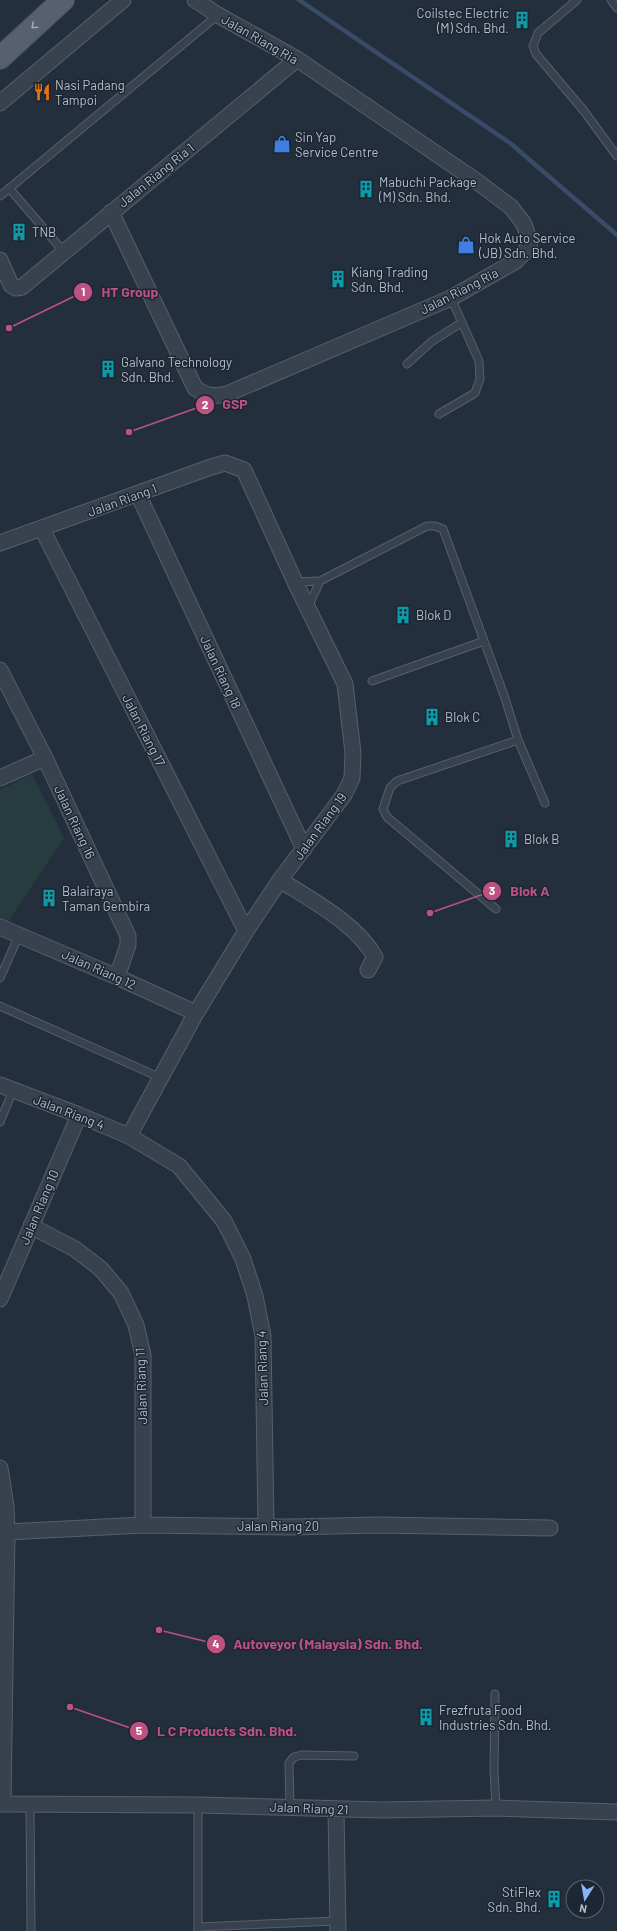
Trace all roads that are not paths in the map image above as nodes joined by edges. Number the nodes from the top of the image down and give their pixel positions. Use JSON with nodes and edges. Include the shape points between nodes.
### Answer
{"nodes":[{"id":1,"x":63,"y":0,"type":"edge"},
{"id":2,"x":124,"y":0,"type":"edge"},
{"id":3,"x":195,"y":0,"type":"edge"},
{"id":4,"x":577,"y":0,"type":"edge"},
{"id":5,"x":611,"y":0,"type":"edge"},
{"id":6,"x":617,"y":8,"type":"edge"},
{"id":7,"x":218,"y":15,"type":"junction"},
{"id":8,"x":0,"y":58,"type":"edge"},
{"id":9,"x":297,"y":59,"type":"junction"},
{"id":10,"x":0,"y":103,"type":"edge"},
{"id":11,"x":617,"y":156,"type":"edge"},
{"id":12,"x":9,"y":188,"type":"junction"},
{"id":13,"x":0,"y":196,"type":"edge"},
{"id":14,"x":111,"y":212,"type":"junction"},
{"id":15,"x":64,"y":252,"type":"junction"},
{"id":16,"x":0,"y":260,"type":"edge"},
{"id":17,"x":451,"y":298,"type":"junction"},
{"id":18,"x":461,"y":323,"type":"junction"},
{"id":19,"x":407,"y":364,"type":"dead end"},
{"id":20,"x":439,"y":414,"type":"dead end"},
{"id":21,"x":244,"y":470,"type":"joint"},
{"id":22,"x":138,"y":494,"type":"junction"},
{"id":23,"x":42,"y":529,"type":"junction"},
{"id":24,"x":0,"y":543,"type":"edge"},
{"id":25,"x":320,"y":581,"type":"junction"},
{"id":26,"x":295,"y":582,"type":"junction"},
{"id":27,"x":316,"y":622,"type":"junction"},
{"id":28,"x":484,"y":641,"type":"junction"},
{"id":29,"x":0,"y":670,"type":"edge"},
{"id":30,"x":372,"y":681,"type":"dead end"},
{"id":31,"x":518,"y":740,"type":"junction"},
{"id":32,"x":45,"y":758,"type":"junction"},
{"id":33,"x":0,"y":778,"type":"edge"},
{"id":34,"x":545,"y":803,"type":"dead end"},
{"id":35,"x":304,"y":849,"type":"junction"},
{"id":36,"x":280,"y":880,"type":"junction"},
{"id":37,"x":496,"y":909,"type":"dead end"},
{"id":38,"x":0,"y":927,"type":"edge"},
{"id":39,"x":246,"y":931,"type":"junction"},
{"id":40,"x":19,"y":935,"type":"junction"},
{"id":41,"x":368,"y":970,"type":"dead end"},
{"id":42,"x":117,"y":977,"type":"junction"},
{"id":43,"x":0,"y":978,"type":"edge"},
{"id":44,"x":0,"y":1006,"type":"edge"},
{"id":45,"x":196,"y":1013,"type":"junction"},
{"id":46,"x":161,"y":1078,"type":"junction"},
{"id":47,"x":6,"y":1088,"type":"edge"},
{"id":48,"x":79,"y":1115,"type":"junction"},
{"id":49,"x":0,"y":1122,"type":"edge"},
{"id":50,"x":129,"y":1136,"type":"junction"},
{"id":51,"x":31,"y":1226,"type":"junction"},
{"id":52,"x":0,"y":1299,"type":"edge"},
{"id":53,"x":0,"y":1468,"type":"edge"},
{"id":54,"x":143,"y":1525,"type":"junction"},
{"id":55,"x":266,"y":1526,"type":"junction"},
{"id":56,"x":550,"y":1528,"type":"dead end"},
{"id":57,"x":7,"y":1532,"type":"junction"},
{"id":58,"x":495,"y":1694,"type":"dead end"},
{"id":59,"x":354,"y":1756,"type":"dead end"},
{"id":60,"x":2,"y":1804,"type":"edge"},
{"id":61,"x":30,"y":1804,"type":"junction"},
{"id":62,"x":198,"y":1805,"type":"junction"},
{"id":63,"x":290,"y":1807,"type":"junction"},
{"id":64,"x":496,"y":1808,"type":"junction"},
{"id":65,"x":336,"y":1809,"type":"junction"},
{"id":66,"x":617,"y":1812,"type":"edge"},
{"id":67,"x":338,"y":1926,"type":"edge"},
{"id":68,"x":198,"y":1929,"type":"edge"},
{"id":69,"x":31,"y":1931,"type":"edge"}],
"edges":[{"from":1,"to":8,"type":"main road","one_way":true},
{"from":2,"to":10,"type":"street"},
{"from":3,"to":7,"type":"street","name":"Jalan Riang Ria"},
{"from":4,"to":11,"type":"lane","via":[[538,33],[533,46],[536,54],[584,111]]},
{"from":5,"to":6,"type":"lane"},
{"from":7,"to":9,"type":"street","name":"Jalan Riang Ria"},
{"from":7,"to":12,"type":"lane"},
{"from":9,"to":14,"type":"street","name":"Jalan Riang Ria 1"},
{"from":9,"to":17,"type":"street","name":"Jalan Riang Ria","via":[[475,180],[511,207],[524,224],[530,242],[526,252],[516,261]]},
{"from":12,"to":13,"type":"lane"},
{"from":12,"to":15,"type":"lane"},
{"from":14,"to":15,"type":"street","name":"Jalan Riang Ria 1"},
{"from":14,"to":17,"type":"street","name":"Jalan Riang Ria","via":[[195,388],[206,395],[227,394]]},
{"from":15,"to":16,"type":"street","name":"Jalan Riang Ria 1","via":[[22,287],[16,288],[11,285]]},
{"from":17,"to":18,"type":"lane"},
{"from":18,"to":19,"type":"lane","via":[[431,342]]},
{"from":18,"to":20,"type":"lane","via":[[479,360],[480,379],[475,393]]},
{"from":21,"to":22,"type":"street","name":"Jalan Riang 1","via":[[226,463]]},
{"from":21,"to":26,"type":"street","name":"Jalan Riang 19"},
{"from":22,"to":23,"type":"street","name":"Jalan Riang 1"},
{"from":22,"to":35,"type":"street","name":"Jalan Riang 18"},
{"from":23,"to":24,"type":"street","name":"Jalan Riang 1"},
{"from":23,"to":39,"type":"street","name":"Jalan Riang 17"},
{"from":25,"to":26,"type":"lane"},
{"from":25,"to":27,"type":"lane","via":[[310,603]]},
{"from":25,"to":28,"type":"lane","via":[[418,530],[436,526],[443,529]]},
{"from":26,"to":27,"type":"street","name":"Jalan Riang 19"},
{"from":27,"to":35,"type":"street","name":"Jalan Riang 19","via":[[345,684],[354,766],[352,778],[344,795]]},
{"from":28,"to":30,"type":"lane"},
{"from":28,"to":31,"type":"lane"},
{"from":29,"to":32,"type":"street","name":"Jalan Riang 16"},
{"from":31,"to":34,"type":"lane"},
{"from":31,"to":37,"type":"lane","via":[[397,781],[390,788],[383,809],[387,817]]},
{"from":32,"to":33,"type":"street"},
{"from":32,"to":42,"type":"street","name":"Jalan Riang 16","via":[[128,936],[128,945]]},
{"from":35,"to":36,"type":"street","name":"Jalan Riang 19"},
{"from":36,"to":39,"type":"street","name":"Jalan Riang 19"},
{"from":36,"to":41,"type":"street","via":[[341,920],[369,945],[375,957]]},
{"from":38,"to":40,"type":"street","name":"Jalan Riang 12"},
{"from":39,"to":45,"type":"street","name":"Jalan Riang 19"},
{"from":40,"to":42,"type":"street","name":"Jalan Riang 12"},
{"from":40,"to":43,"type":"lane"},
{"from":42,"to":45,"type":"street","name":"Jalan Riang 12"},
{"from":44,"to":46,"type":"lane"},
{"from":45,"to":46,"type":"street","name":"Jalan Riang 19"},
{"from":46,"to":50,"type":"street","name":"Jalan Riang 19"},
{"from":47,"to":48,"type":"street","name":"Jalan Riang 4"},
{"from":47,"to":49,"type":"lane"},
{"from":48,"to":50,"type":"street","name":"Jalan Riang 4"},
{"from":48,"to":51,"type":"street","name":"Jalan Riang 10"},
{"from":50,"to":55,"type":"street","name":"Jalan Riang 4","via":[[179,1166],[224,1220],[243,1260],[255,1296],[263,1336]]},
{"from":51,"to":52,"type":"street","name":"Jalan Riang 10"},
{"from":51,"to":54,"type":"street","name":"Jalan Riang 11","via":[[75,1249],[102,1269],[121,1293],[136,1325],[143,1355]]},
{"from":53,"to":57,"type":"street"},
{"from":54,"to":55,"type":"street","name":"Jalan Riang 20"},
{"from":54,"to":57,"type":"street","name":"Jalan Riang 20"},
{"from":55,"to":56,"type":"street","name":"Jalan Riang 20"},
{"from":57,"to":60,"type":"street"},
{"from":58,"to":64,"type":"lane"},
{"from":59,"to":63,"type":"lane","via":[[294,1757],[290,1763]]},
{"from":60,"to":61,"type":"street","name":"Jalan Riang 21"},
{"from":61,"to":62,"type":"street","name":"Jalan Riang 21"},
{"from":61,"to":69,"type":"lane"},
{"from":62,"to":63,"type":"street","name":"Jalan Riang 21"},
{"from":62,"to":68,"type":"lane"},
{"from":63,"to":65,"type":"street","name":"Jalan Riang 21"},
{"from":64,"to":65,"type":"street","name":"Jalan Riang 21"},
{"from":64,"to":66,"type":"street","name":"Jalan Riang 21"},
{"from":65,"to":67,"type":"street"},
{"from":67,"to":68,"type":"lane"}]}
